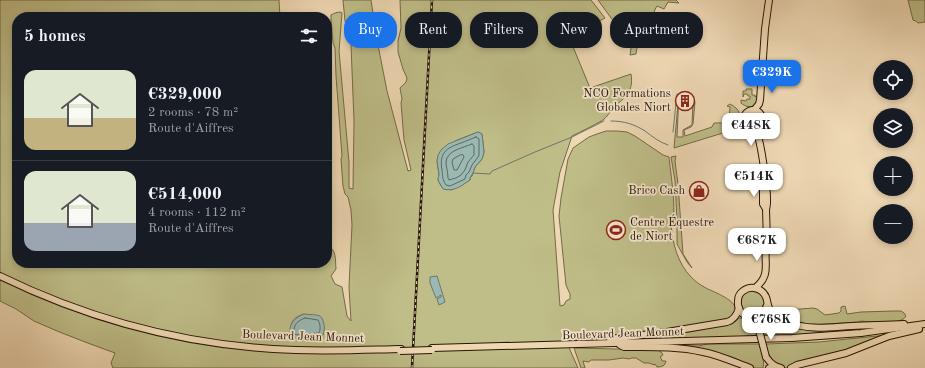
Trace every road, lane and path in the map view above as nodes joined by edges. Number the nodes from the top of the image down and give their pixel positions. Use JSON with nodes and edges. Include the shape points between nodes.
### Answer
{"nodes":[{"id":1,"x":769,"y":0,"type":"edge"},
{"id":2,"x":762,"y":77,"type":"junction"},
{"id":3,"x":755,"y":109,"type":"junction"},
{"id":4,"x":761,"y":113,"type":"junction"},
{"id":5,"x":760,"y":126,"type":"junction"},
{"id":6,"x":753,"y":128,"type":"junction"},
{"id":7,"x":762,"y":156,"type":"junction"},
{"id":8,"x":767,"y":243,"type":"junction"},
{"id":9,"x":0,"y":277,"type":"edge"},
{"id":10,"x":754,"y":288,"type":"junction"},
{"id":11,"x":765,"y":294,"type":"junction"},
{"id":12,"x":767,"y":305,"type":"junction"},
{"id":13,"x":739,"y":308,"type":"junction"},
{"id":14,"x":762,"y":314,"type":"junction"},
{"id":15,"x":749,"y":317,"type":"junction"},
{"id":16,"x":925,"y":325,"type":"edge"},
{"id":17,"x":759,"y":330,"type":"junction"},
{"id":18,"x":766,"y":340,"type":"junction"},
{"id":19,"x":579,"y":344,"type":"junction"},
{"id":20,"x":620,"y":345,"type":"junction"},
{"id":21,"x":432,"y":349,"type":"junction"},
{"id":22,"x":750,"y":368,"type":"edge"},
{"id":23,"x":773,"y":368,"type":"edge"},
{"id":24,"x":791,"y":368,"type":"edge"}],
"edges":[{"from":1,"to":2,"type":"main road"},
{"from":2,"to":3,"type":"main road","via":[[759,102]]},
{"from":2,"to":4,"type":"main road"},
{"from":3,"to":4,"type":"main road"},
{"from":3,"to":6,"type":"main road","via":[[744,116],[746,125]]},
{"from":4,"to":5,"type":"main road","via":[[763,120]]},
{"from":5,"to":6,"type":"main road"},
{"from":5,"to":7,"type":"main road"},
{"from":6,"to":7,"type":"main road"},
{"from":7,"to":8,"type":"main road"},
{"from":8,"to":10,"type":"main road","via":[[764,277]]},
{"from":8,"to":11,"type":"main road","via":[[769,271],[764,288]]},
{"from":9,"to":21,"type":"main road","name":"Boulevard Jean Monnet","bridge":true,"via":[[88,313],[179,337],[274,349]]},
{"from":10,"to":11,"type":"main road"},
{"from":10,"to":13,"type":"main road","via":[[740,294]]},
{"from":11,"to":12,"type":"main road"},
{"from":12,"to":14,"type":"main road"},
{"from":12,"to":16,"type":"main road","via":[[769,310],[783,319],[807,327]]},
{"from":13,"to":15,"type":"main road"},
{"from":13,"to":19,"type":"main road","via":[[735,317],[727,322]]},
{"from":14,"to":15,"type":"main road"},
{"from":14,"to":17,"type":"main road"},
{"from":15,"to":17,"type":"main road"},
{"from":16,"to":18,"type":"main road","via":[[854,334]]},
{"from":16,"to":24,"type":"main road","via":[[846,353]]},
{"from":17,"to":23,"type":"main road","bridge":true,"via":[[766,357]]},
{"from":18,"to":19,"type":"main road","name":"Boulevard Jean Monnet"},
{"from":18,"to":20,"type":"main road","name":"Boulevard Jean Monnet"},
{"from":19,"to":21,"type":"main road","name":"Boulevard Jean Monnet"},
{"from":20,"to":21,"type":"main road","name":"Boulevard Jean Monnet"},
{"from":20,"to":22,"type":"main road","via":[[695,350]]}]}
